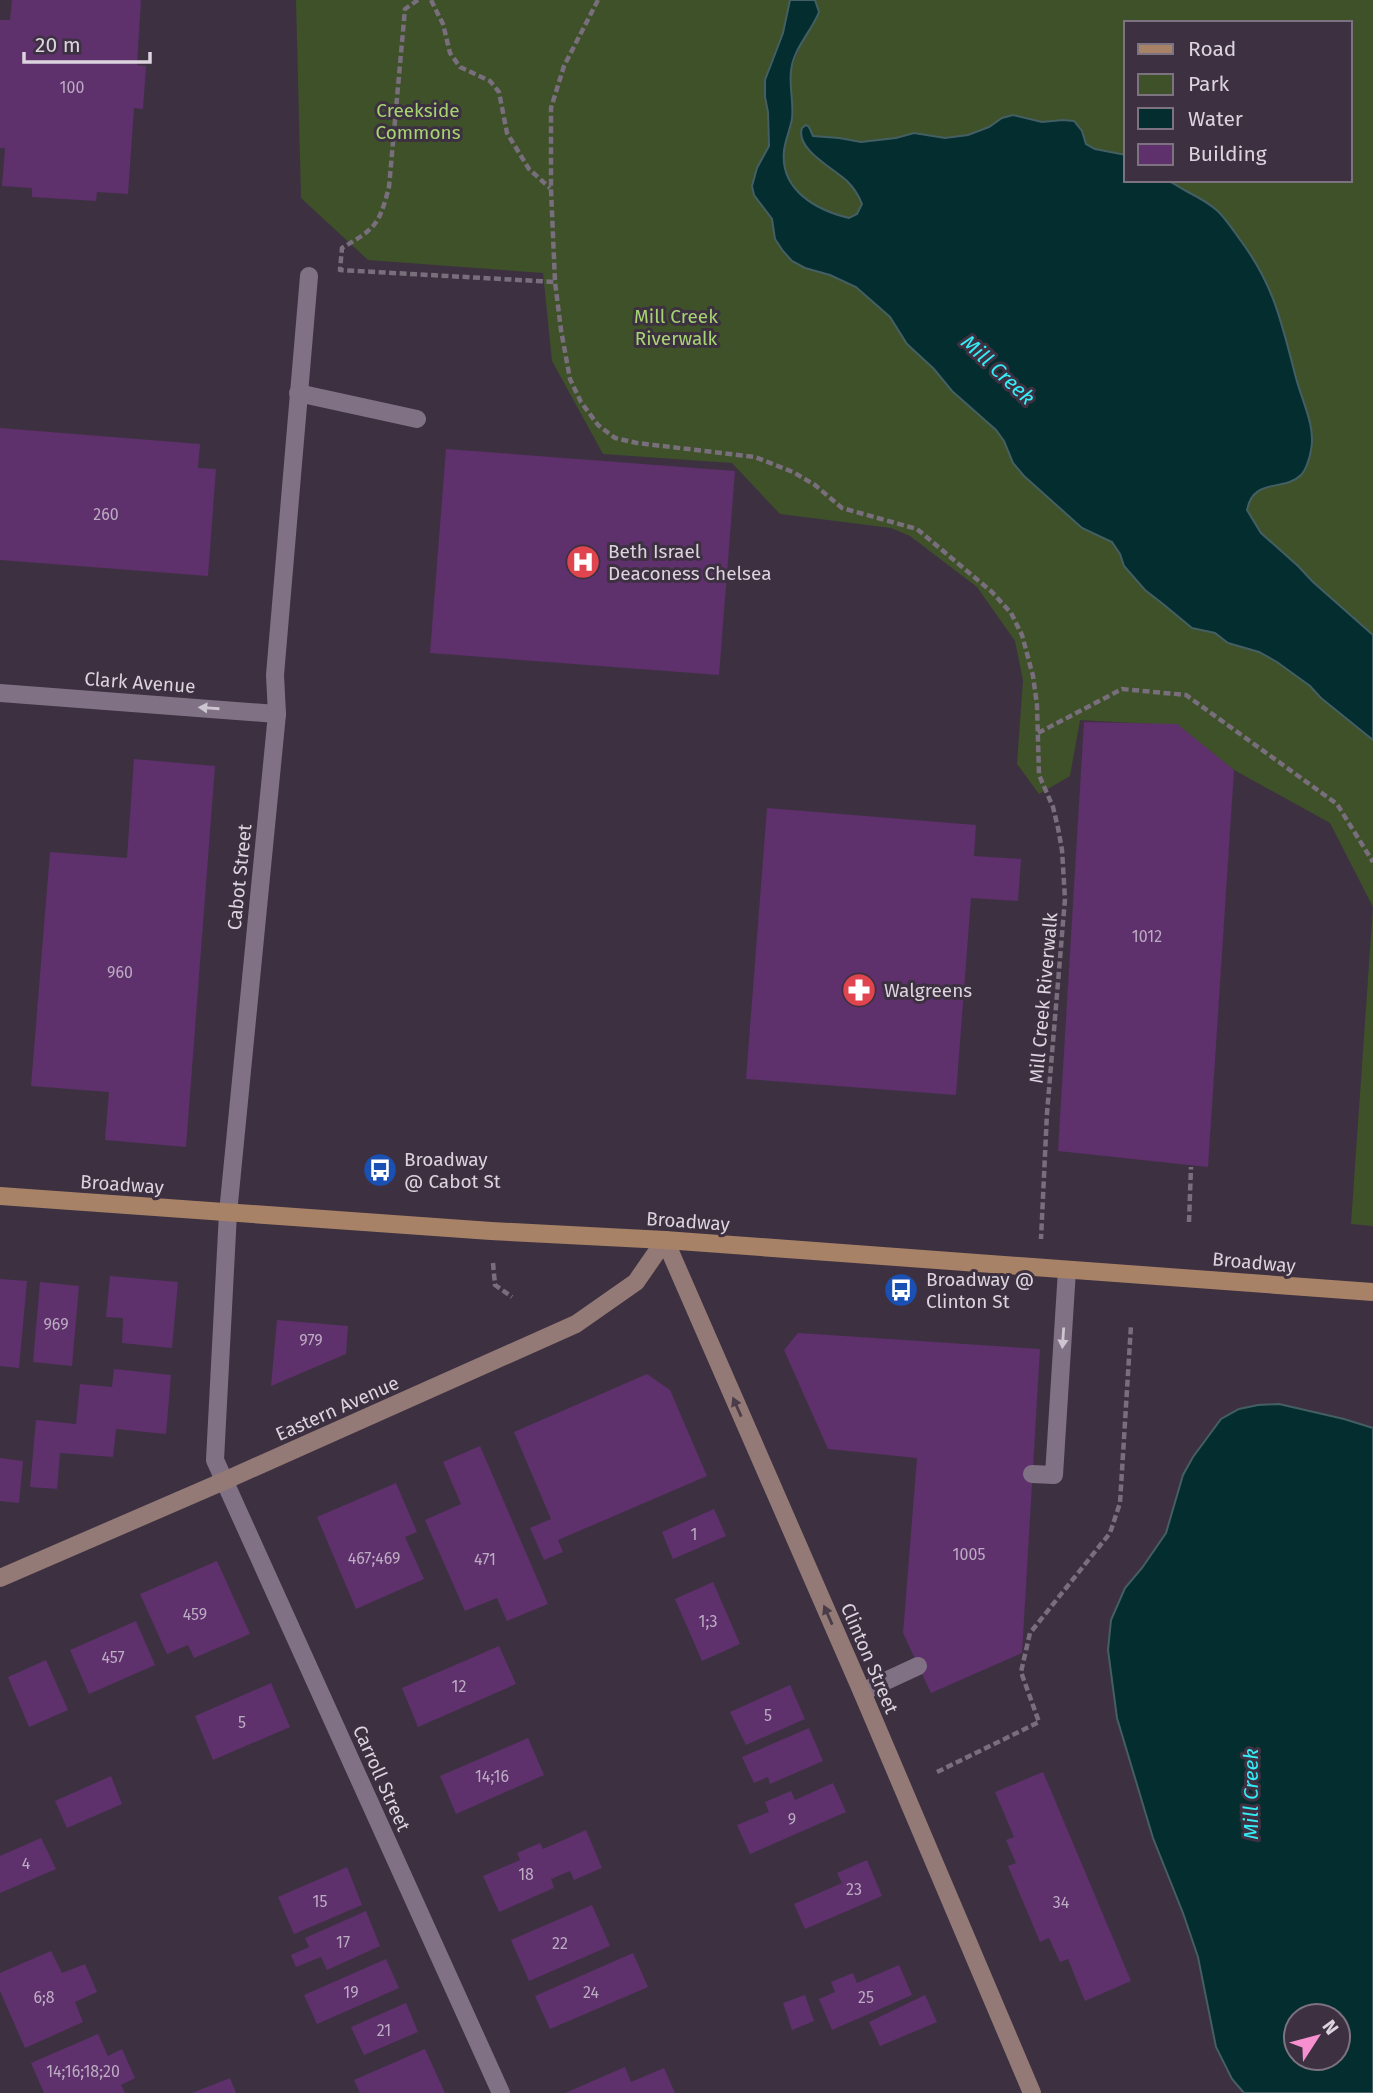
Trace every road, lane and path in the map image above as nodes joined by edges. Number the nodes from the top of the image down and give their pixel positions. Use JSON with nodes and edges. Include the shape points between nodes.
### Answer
{"nodes":[{"id":1,"x":418,"y":0,"type":"edge"},
{"id":2,"x":431,"y":0,"type":"edge"},
{"id":3,"x":598,"y":0,"type":"edge"},
{"id":4,"x":551,"y":189,"type":"junction"},
{"id":5,"x":309,"y":276,"type":"dead end"},
{"id":6,"x":555,"y":282,"type":"junction"},
{"id":7,"x":298,"y":393,"type":"junction"},
{"id":8,"x":417,"y":419,"type":"dead end"},
{"id":9,"x":0,"y":693,"type":"edge"},
{"id":10,"x":277,"y":714,"type":"junction"},
{"id":11,"x":1038,"y":733,"type":"junction"},
{"id":12,"x":1373,"y":862,"type":"edge"},
{"id":13,"x":1191,"y":1167,"type":"dead end"},
{"id":14,"x":0,"y":1196,"type":"edge"},
{"id":15,"x":228,"y":1213,"type":"junction"},
{"id":16,"x":1189,"y":1222,"type":"dead end"},
{"id":17,"x":665,"y":1240,"type":"junction"},
{"id":18,"x":493,"y":1263,"type":"dead end"},
{"id":19,"x":1040,"y":1268,"type":"junction"},
{"id":20,"x":1068,"y":1270,"type":"junction"},
{"id":21,"x":1373,"y":1292,"type":"edge"},
{"id":22,"x":512,"y":1297,"type":"dead end"},
{"id":23,"x":1131,"y":1325,"type":"dead end"},
{"id":24,"x":1032,"y":1474,"type":"dead end"},
{"id":25,"x":224,"y":1481,"type":"junction"},
{"id":26,"x":0,"y":1578,"type":"edge"},
{"id":27,"x":918,"y":1666,"type":"dead end"},
{"id":28,"x":859,"y":1685,"type":"junction"},
{"id":29,"x":937,"y":1772,"type":"dead end"},
{"id":30,"x":502,"y":2093,"type":"edge"},
{"id":31,"x":1032,"y":2093,"type":"edge"}],
"edges":[{"from":1,"to":6,"type":"path","via":[[405,9],[383,209],[375,226],[342,248],[340,270]]},
{"from":2,"to":4,"type":"path","via":[[450,53],[460,67],[490,81],[499,92],[507,133],[529,169]]},
{"from":3,"to":4,"type":"path","name":"Mill Creek Riverwalk","via":[[564,66],[551,108]]},
{"from":4,"to":6,"type":"path","name":"Mill Creek Riverwalk"},
{"from":5,"to":7,"type":"street","name":"Cabot Street"},
{"from":6,"to":11,"type":"path","name":"Mill Creek Riverwalk","via":[[570,379],[598,425],[615,438],[637,443],[755,457],[793,472],[842,508],[917,529],[1011,613],[1032,676]]},
{"from":7,"to":8,"type":"street"},
{"from":7,"to":10,"type":"street","name":"Cabot Street","via":[[275,675]]},
{"from":10,"to":9,"type":"street","name":"Clark Avenue","one_way":true},
{"from":10,"to":15,"type":"street","name":"Cabot Street"},
{"from":11,"to":12,"type":"path","via":[[1122,689],[1186,695],[1337,804]]},
{"from":11,"to":19,"type":"path","name":"Mill Creek Riverwalk","via":[[1039,775],[1058,828],[1065,899]]},
{"from":13,"to":16,"type":"path"},
{"from":14,"to":15,"type":"main road","name":"Broadway"},
{"from":15,"to":17,"type":"main road","name":"Broadway"},
{"from":15,"to":25,"type":"street","name":"Cabot Street","via":[[215,1460]]},
{"from":17,"to":19,"type":"main road","name":"Broadway"},
{"from":17,"to":25,"type":"street","name":"Eastern Avenue","via":[[636,1282],[576,1324]]},
{"from":28,"to":17,"type":"street","name":"Clinton Street","one_way":true},
{"from":18,"to":22,"type":"path","via":[[495,1285]]},
{"from":19,"to":20,"type":"main road","name":"Broadway"},
{"from":20,"to":21,"type":"main road","name":"Broadway"},
{"from":20,"to":24,"type":"street","one_way":true,"via":[[1054,1475]]},
{"from":23,"to":29,"type":"path","via":[[1120,1503],[1110,1533],[1030,1633],[1021,1672],[1039,1722]]},
{"from":25,"to":26,"type":"street","name":"Eastern Avenue"},
{"from":25,"to":30,"type":"street","name":"Carroll Street"},
{"from":27,"to":28,"type":"street"},
{"from":28,"to":31,"type":"street","name":"Clinton Street"}]}
